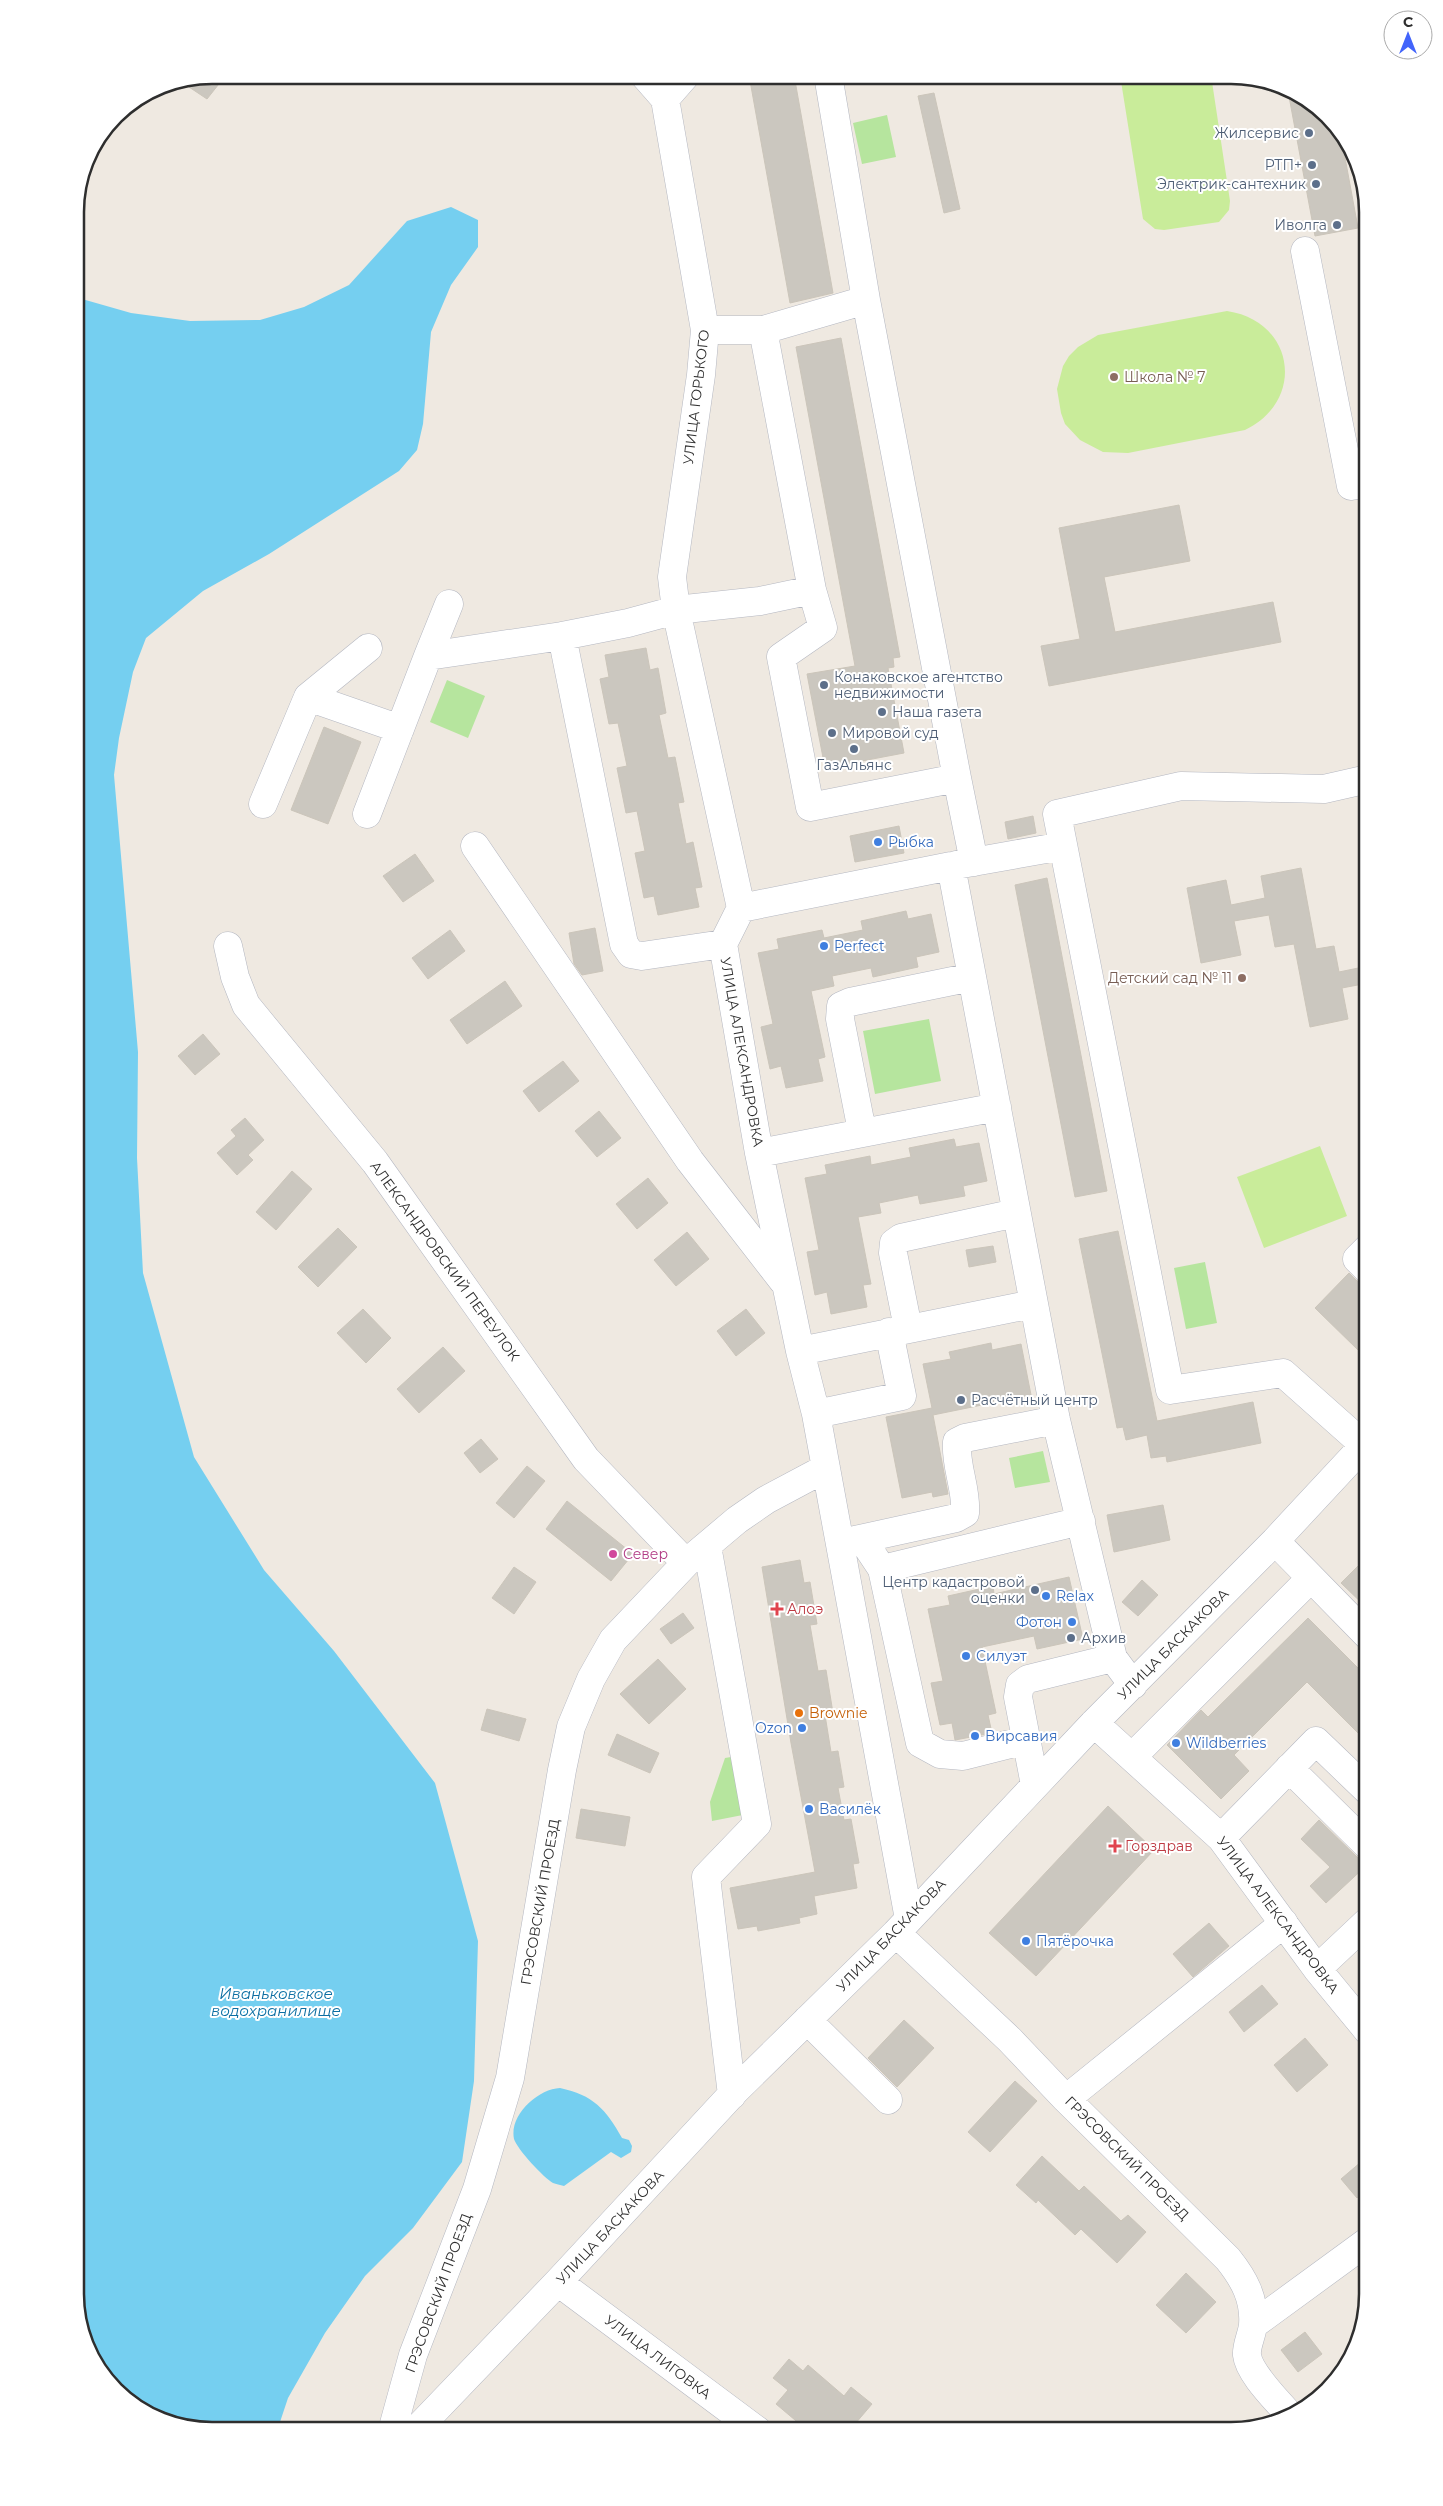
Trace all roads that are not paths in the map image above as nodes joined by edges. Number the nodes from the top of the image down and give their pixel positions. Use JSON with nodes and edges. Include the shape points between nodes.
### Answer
{"nodes":[{"id":1,"x":652,"y":84,"type":"edge"},
{"id":2,"x":678,"y":84,"type":"edge"},
{"id":3,"x":830,"y":84,"type":"edge"},
{"id":4,"x":665,"y":98,"type":"junction"},
{"id":5,"x":1305,"y":251,"type":"dead end"},
{"id":6,"x":866,"y":300,"type":"junction"},
{"id":7,"x":705,"y":330,"type":"junction"},
{"id":8,"x":763,"y":330,"type":"junction"},
{"id":9,"x":1359,"y":484,"type":"edge"},
{"id":10,"x":812,"y":590,"type":"junction"},
{"id":11,"x":449,"y":604,"type":"dead end"},
{"id":12,"x":676,"y":610,"type":"junction"},
{"id":13,"x":562,"y":636,"type":"junction"},
{"id":14,"x":368,"y":648,"type":"dead end"},
{"id":15,"x":428,"y":656,"type":"junction"},
{"id":16,"x":308,"y":697,"type":"junction"},
{"id":17,"x":400,"y":729,"type":"junction"},
{"id":18,"x":957,"y":778,"type":"junction"},
{"id":19,"x":1359,"y":781,"type":"edge"},
{"id":20,"x":263,"y":804,"type":"dead end"},
{"id":21,"x":366,"y":814,"type":"dead end"},
{"id":22,"x":475,"y":846,"type":"dead end"},
{"id":23,"x":1063,"y":846,"type":"junction"},
{"id":24,"x":963,"y":864,"type":"junction"},
{"id":25,"x":741,"y":908,"type":"junction"},
{"id":26,"x":723,"y":944,"type":"junction"},
{"id":27,"x":228,"y":946,"type":"dead end"},
{"id":28,"x":972,"y":977,"type":"junction"},
{"id":29,"x":997,"y":1107,"type":"junction"},
{"id":30,"x":862,"y":1131,"type":"junction"},
{"id":31,"x":759,"y":1153,"type":"junction"},
{"id":32,"x":1016,"y":1213,"type":"junction"},
{"id":33,"x":787,"y":1286,"type":"junction"},
{"id":34,"x":1033,"y":1304,"type":"junction"},
{"id":35,"x":898,"y":1330,"type":"junction"},
{"id":36,"x":800,"y":1351,"type":"junction"},
{"id":37,"x":816,"y":1414,"type":"junction"},
{"id":38,"x":1056,"y":1420,"type":"junction"},
{"id":39,"x":1359,"y":1436,"type":"edge"},
{"id":40,"x":1359,"y":1450,"type":"edge"},
{"id":41,"x":826,"y":1468,"type":"junction"},
{"id":42,"x":1081,"y":1521,"type":"junction"},
{"id":43,"x":851,"y":1541,"type":"junction"},
{"id":44,"x":1275,"y":1541,"type":"junction"},
{"id":45,"x":707,"y":1546,"type":"junction"},
{"id":46,"x":686,"y":1564,"type":"junction"},
{"id":47,"x":882,"y":1569,"type":"junction"},
{"id":48,"x":1311,"y":1578,"type":"junction"},
{"id":49,"x":1359,"y":1627,"type":"edge"},
{"id":50,"x":1113,"y":1658,"type":"junction"},
{"id":51,"x":1133,"y":1684,"type":"junction"},
{"id":52,"x":911,"y":1706,"type":"junction"},
{"id":53,"x":871,"y":1714,"type":"junction"},
{"id":54,"x":1094,"y":1723,"type":"junction"},
{"id":55,"x":1026,"y":1740,"type":"junction"},
{"id":56,"x":1132,"y":1757,"type":"junction"},
{"id":57,"x":1289,"y":1768,"type":"junction"},
{"id":58,"x":1359,"y":1782,"type":"edge"},
{"id":59,"x":1035,"y":1785,"type":"junction"},
{"id":60,"x":1359,"y":1837,"type":"edge"},
{"id":61,"x":1221,"y":1838,"type":"junction"},
{"id":62,"x":1284,"y":1923,"type":"junction"},
{"id":63,"x":902,"y":1926,"type":"junction"},
{"id":64,"x":1359,"y":1929,"type":"edge"},
{"id":65,"x":1317,"y":1969,"type":"junction"},
{"id":66,"x":807,"y":2020,"type":"junction"},
{"id":67,"x":1359,"y":2020,"type":"edge"},
{"id":68,"x":732,"y":2095,"type":"junction"},
{"id":69,"x":1066,"y":2098,"type":"junction"},
{"id":70,"x":888,"y":2100,"type":"dead end"},
{"id":71,"x":1359,"y":2248,"type":"edge"},
{"id":72,"x":558,"y":2282,"type":"junction"},
{"id":73,"x":1253,"y":2325,"type":"junction"},
{"id":74,"x":1285,"y":2410,"type":"edge"},
{"id":75,"x":394,"y":2422,"type":"edge"},
{"id":76,"x":424,"y":2422,"type":"edge"},
{"id":77,"x":746,"y":2422,"type":"edge"}],
"edges":[{"from":1,"to":4,"type":"street"},
{"from":2,"to":4,"type":"street"},
{"from":3,"to":6,"type":"street"},
{"from":4,"to":7,"type":"street","name":"УЛИЦА ГОРЬКОГО"},
{"from":5,"to":9,"type":"street","via":[[1350,486]]},
{"from":6,"to":8,"type":"street"},
{"from":6,"to":18,"type":"street"},
{"from":7,"to":8,"type":"street"},
{"from":7,"to":12,"type":"street","name":"УЛИЦА ГОРЬКОГО","via":[[672,577]]},
{"from":8,"to":10,"type":"street"},
{"from":10,"to":12,"type":"street","via":[[760,601]]},
{"from":10,"to":18,"type":"street","via":[[823,628],[781,657],[810,807]]},
{"from":11,"to":15,"type":"street"},
{"from":12,"to":13,"type":"street"},
{"from":12,"to":25,"type":"street"},
{"from":13,"to":15,"type":"street"},
{"from":13,"to":26,"type":"street","via":[[624,944],[630,954],[642,956]]},
{"from":14,"to":16,"type":"street"},
{"from":15,"to":17,"type":"street"},
{"from":16,"to":17,"type":"street"},
{"from":16,"to":20,"type":"street"},
{"from":17,"to":21,"type":"street"},
{"from":18,"to":24,"type":"street"},
{"from":19,"to":23,"type":"street","via":[[1324,789],[1181,786],[1057,814]]},
{"from":22,"to":33,"type":"street","via":[[690,1161]]},
{"from":23,"to":24,"type":"street"},
{"from":23,"to":39,"type":"street","via":[[1170,1390],[1283,1373]]},
{"from":24,"to":25,"type":"street"},
{"from":24,"to":28,"type":"street"},
{"from":25,"to":26,"type":"street","name":"УЛИЦА АЛЕКСАНДРОВКА"},
{"from":26,"to":31,"type":"street","name":"УЛИЦА АЛЕКСАНДРОВКА"},
{"from":27,"to":46,"type":"street","name":"АЛЕКСАНДРОВСКИЙ ПЕРЕУЛОК","via":[[235,978],[246,1005],[375,1162],[586,1459]]},
{"from":28,"to":29,"type":"street"},
{"from":28,"to":30,"type":"street","via":[[841,1006],[840,1019]]},
{"from":29,"to":30,"type":"street"},
{"from":29,"to":32,"type":"street"},
{"from":30,"to":31,"type":"street"},
{"from":31,"to":33,"type":"street","name":"УЛИЦА АЛЕКСАНДРОВКА"},
{"from":32,"to":34,"type":"street"},
{"from":32,"to":35,"type":"street","via":[[901,1238],[894,1243]]},
{"from":33,"to":36,"type":"street","name":"УЛИЦА АЛЕКСАНДРОВКА"},
{"from":34,"to":35,"type":"street"},
{"from":34,"to":38,"type":"street"},
{"from":35,"to":36,"type":"street"},
{"from":35,"to":37,"type":"street","via":[[902,1396]]},
{"from":36,"to":37,"type":"street","name":"УЛИЦА АЛЕКСАНДРОВКА"},
{"from":37,"to":41,"type":"street","name":"УЛИЦА АЛЕКСАНДРОВКА"},
{"from":38,"to":42,"type":"street"},
{"from":38,"to":43,"type":"street","via":[[957,1442],[965,1513],[956,1518]]},
{"from":40,"to":44,"type":"street","name":"УЛИЦА БАСКАКОВА"},
{"from":41,"to":43,"type":"street","name":"УЛИЦА АЛЕКСАНДРОВКА"},
{"from":41,"to":45,"type":"street","name":"ГРЭСОВСКИЙ ПРОЕЗД","via":[[766,1500]]},
{"from":42,"to":47,"type":"street"},
{"from":42,"to":50,"type":"street"},
{"from":43,"to":47,"type":"street"},
{"from":43,"to":53,"type":"street","name":"УЛИЦА АЛЕКСАНДРОВКА"},
{"from":44,"to":48,"type":"street"},
{"from":44,"to":51,"type":"street","name":"УЛИЦА БАСКАКОВА"},
{"from":45,"to":46,"type":"street","name":"ГРЭСОВСКИЙ ПРОЕЗД"},
{"from":45,"to":68,"type":"street","via":[[757,1824],[706,1877]]},
{"from":46,"to":75,"type":"street","name":"ГРЭСОВСКИЙ ПРОЕЗД","via":[[613,1640],[591,1679],[571,1727],[510,2078],[477,2188],[412,2355]]},
{"from":47,"to":52,"type":"street"},
{"from":48,"to":49,"type":"street"},
{"from":48,"to":56,"type":"street"},
{"from":50,"to":51,"type":"street"},
{"from":50,"to":55,"type":"street","via":[[1028,1679],[1020,1684],[1018,1697]]},
{"from":51,"to":54,"type":"street","name":"УЛИЦА БАСКАКОВА"},
{"from":52,"to":53,"type":"street"},
{"from":52,"to":55,"type":"street","via":[[920,1743],[940,1754],[963,1756]]},
{"from":53,"to":63,"type":"street","name":"УЛИЦА АЛЕКСАНДРОВКА"},
{"from":54,"to":56,"type":"street","name":"УЛИЦА АЛЕКСАНДРОВКА"},
{"from":54,"to":59,"type":"street","name":"УЛИЦА БАСКАКОВА"},
{"from":55,"to":59,"type":"street"},
{"from":56,"to":61,"type":"street","name":"УЛИЦА АЛЕКСАНДРОВКА"},
{"from":57,"to":58,"type":"street","via":[[1316,1741]]},
{"from":57,"to":60,"type":"street"},
{"from":57,"to":61,"type":"street"},
{"from":59,"to":63,"type":"street","name":"УЛИЦА БАСКАКОВА"},
{"from":61,"to":62,"type":"street","name":"УЛИЦА АЛЕКСАНДРОВКА"},
{"from":62,"to":65,"type":"street","name":"УЛИЦА АЛЕКСАНДРОВКА"},
{"from":62,"to":69,"type":"street"},
{"from":63,"to":66,"type":"street","name":"УЛИЦА БАСКАКОВА"},
{"from":63,"to":69,"type":"street","name":"ГРЭСОВСКИЙ ПРОЕЗД"},
{"from":64,"to":65,"type":"street"},
{"from":65,"to":67,"type":"street","name":"УЛИЦА АЛЕКСАНДРОВКА"},
{"from":66,"to":68,"type":"street","name":"УЛИЦА БАСКАКОВА"},
{"from":66,"to":70,"type":"street"},
{"from":68,"to":72,"type":"street","name":"УЛИЦА БАСКАКОВА"},
{"from":69,"to":73,"type":"street","name":"ГРЭСОВСКИЙ ПРОЕЗД","via":[[1228,2259],[1250,2292]]},
{"from":71,"to":73,"type":"street"},
{"from":72,"to":76,"type":"street","name":"УЛИЦА БАСКАКОВА"},
{"from":72,"to":77,"type":"street","name":"УЛИЦА ЛИГОВКА"},
{"from":73,"to":74,"type":"street","name":"ГРЭСОВСКИЙ ПРОЕЗД","via":[[1246,2354],[1251,2368]]}]}
